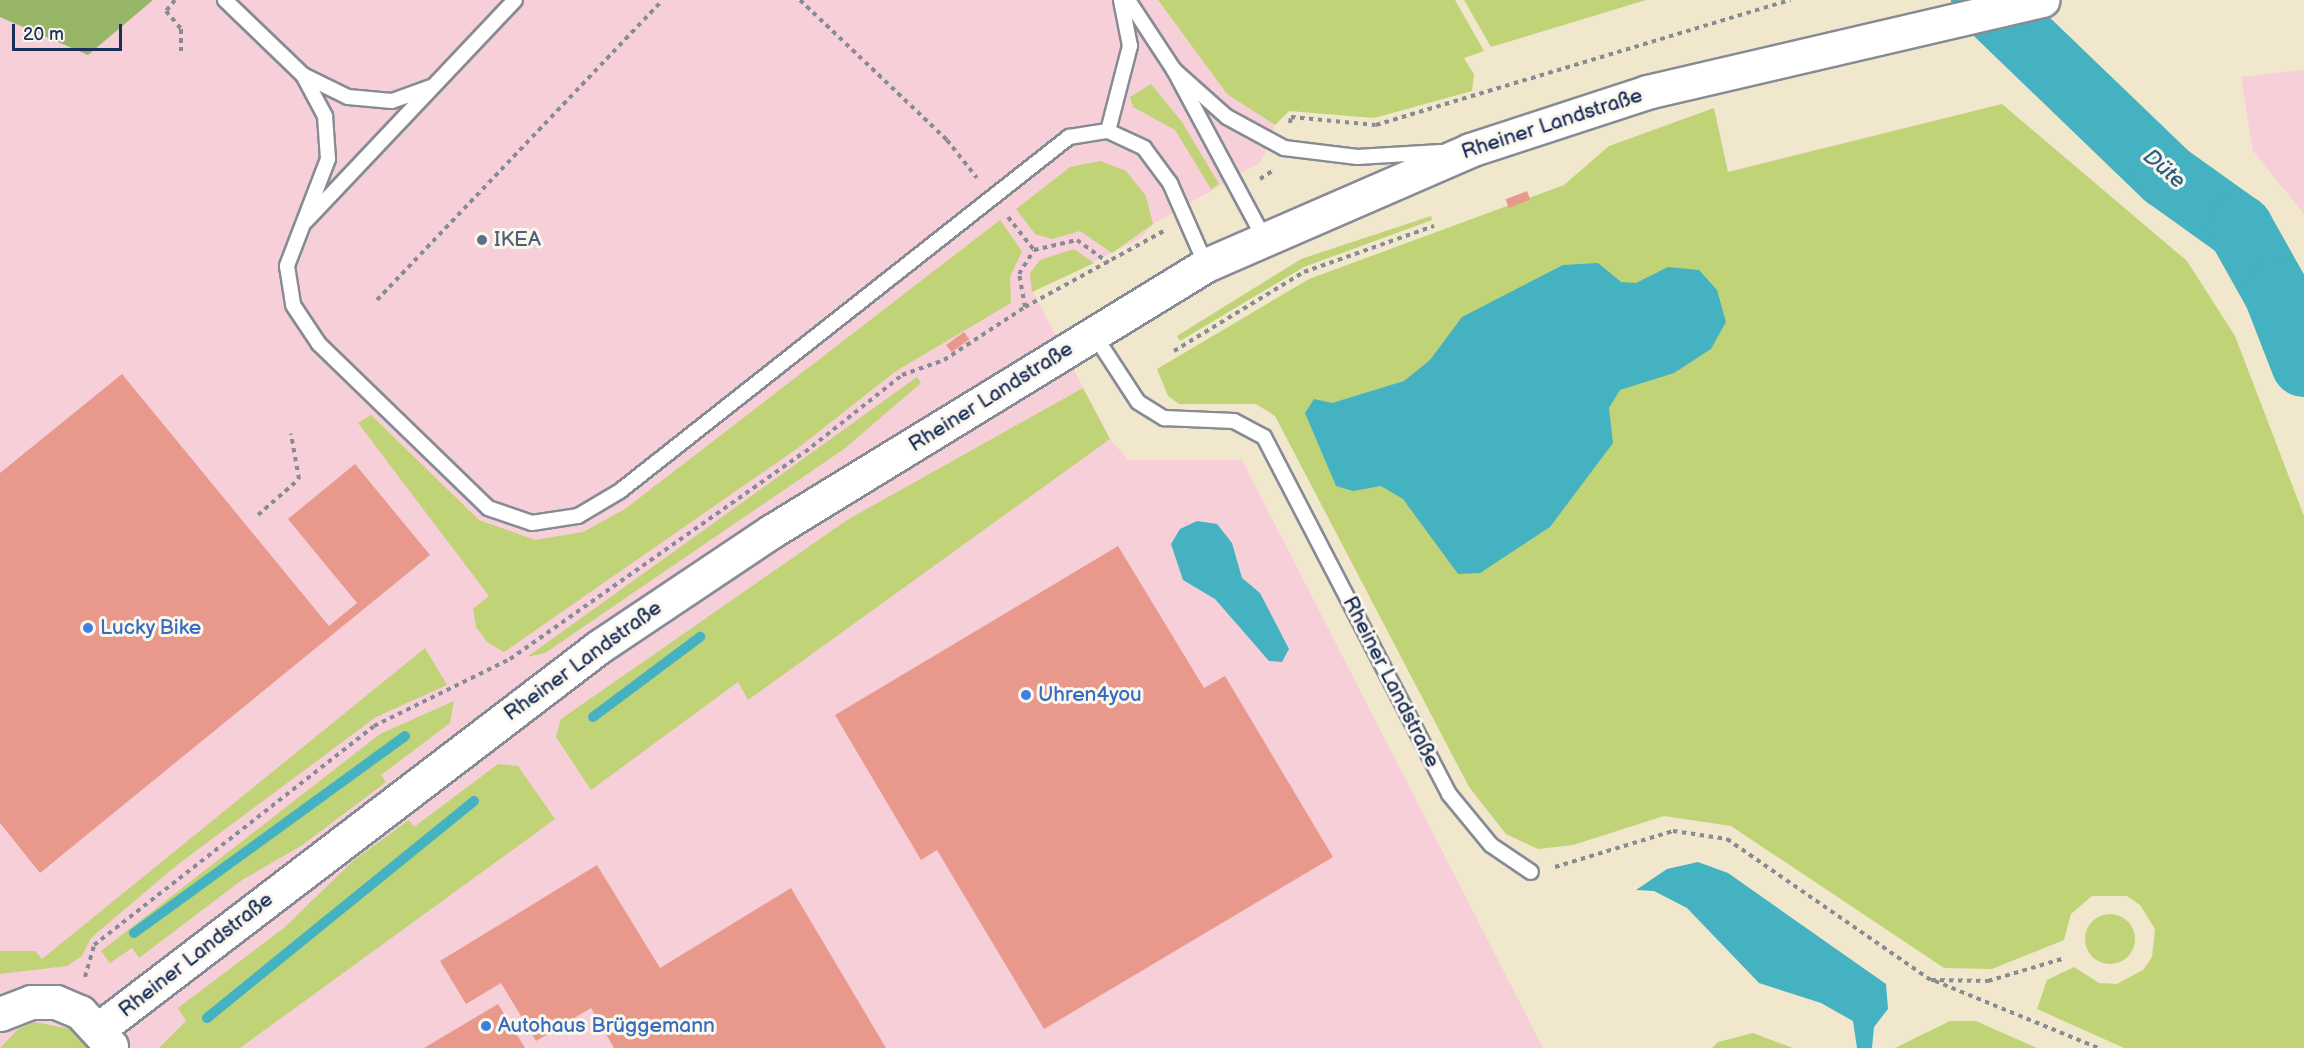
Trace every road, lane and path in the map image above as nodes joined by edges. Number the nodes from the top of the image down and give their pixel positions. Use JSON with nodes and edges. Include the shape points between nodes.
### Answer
{"nodes":[{"id":1,"x":176,"y":0,"type":"edge"},
{"id":2,"x":225,"y":0,"type":"edge"},
{"id":3,"x":514,"y":0,"type":"edge"},
{"id":4,"x":663,"y":0,"type":"edge"},
{"id":5,"x":800,"y":0,"type":"edge"},
{"id":6,"x":1121,"y":0,"type":"edge"},
{"id":7,"x":1128,"y":0,"type":"edge"},
{"id":8,"x":1791,"y":0,"type":"edge"},
{"id":9,"x":2042,"y":0,"type":"edge"},
{"id":10,"x":181,"y":51,"type":"dead end"},
{"id":11,"x":1174,"y":70,"type":"junction"},
{"id":12,"x":303,"y":75,"type":"junction"},
{"id":13,"x":433,"y":86,"type":"junction"},
{"id":14,"x":1108,"y":131,"type":"junction"},
{"id":15,"x":1284,"y":148,"type":"junction"},
{"id":16,"x":1470,"y":150,"type":"junction"},
{"id":17,"x":1241,"y":190,"type":"junction"},
{"id":18,"x":992,"y":197,"type":"junction"},
{"id":19,"x":1186,"y":219,"type":"junction"},
{"id":20,"x":1434,"y":226,"type":"dead end"},
{"id":21,"x":300,"y":227,"type":"junction"},
{"id":22,"x":1263,"y":237,"type":"junction"},
{"id":23,"x":1034,"y":250,"type":"junction"},
{"id":24,"x":1109,"y":263,"type":"junction"},
{"id":25,"x":1206,"y":265,"type":"junction"},
{"id":26,"x":377,"y":300,"type":"dead end"},
{"id":27,"x":1025,"y":307,"type":"junction"},
{"id":28,"x":1093,"y":333,"type":"junction"},
{"id":29,"x":1174,"y":351,"type":"dead end"},
{"id":30,"x":291,"y":434,"type":"dead end"},
{"id":31,"x":258,"y":515,"type":"dead end"},
{"id":32,"x":1531,"y":872,"type":"joint"},
{"id":33,"x":2062,"y":959,"type":"dead end"},
{"id":34,"x":84,"y":980,"type":"dead end"},
{"id":35,"x":1931,"y":980,"type":"junction"},
{"id":36,"x":0,"y":1014,"type":"edge"},
{"id":37,"x":106,"y":1038,"type":"edge"},
{"id":38,"x":2098,"y":1048,"type":"edge"}],
"edges":[{"from":1,"to":10,"type":"path","via":[[166,10],[182,29]]},
{"from":2,"to":12,"type":"lane"},
{"from":3,"to":13,"type":"lane"},
{"from":4,"to":26,"type":"path"},
{"from":5,"to":18,"type":"path","via":[[947,140]]},
{"from":6,"to":14,"type":"lane","via":[[1130,46]]},
{"from":7,"to":11,"type":"lane"},
{"from":8,"to":15,"type":"path","via":[[1376,125],[1292,117]]},
{"from":9,"to":16,"type":"street","name":"Rheiner Landstraße","via":[[1954,16],[1647,92]]},
{"from":11,"to":15,"type":"lane","via":[[1227,117]]},
{"from":11,"to":17,"type":"lane"},
{"from":12,"to":13,"type":"lane","via":[[348,97],[392,101]]},
{"from":12,"to":21,"type":"lane","via":[[325,116],[328,159]]},
{"from":13,"to":21,"type":"lane"},
{"from":14,"to":18,"type":"lane","via":[[1069,137]]},
{"from":14,"to":19,"type":"lane","via":[[1144,148],[1170,183]]},
{"from":15,"to":16,"type":"lane","via":[[1356,157]]},
{"from":15,"to":17,"type":"path","via":[[1274,171]]},
{"from":16,"to":22,"type":"street","name":"Rheiner Landstraße"},
{"from":17,"to":22,"type":"lane"},
{"from":18,"to":21,"type":"lane","via":[[620,491],[578,516],[531,523],[488,508],[319,344],[293,305],[287,266]]},
{"from":18,"to":23,"type":"path"},
{"from":19,"to":24,"type":"path"},
{"from":19,"to":25,"type":"lane"},
{"from":20,"to":29,"type":"path","via":[[1304,272]]},
{"from":22,"to":25,"type":"street","name":"Rheiner Landstraße"},
{"from":23,"to":24,"type":"path","via":[[1077,240]]},
{"from":23,"to":27,"type":"path","via":[[1019,274]]},
{"from":24,"to":27,"type":"path"},
{"from":25,"to":28,"type":"street","name":"Rheiner Landstraße"},
{"from":27,"to":34,"type":"path","via":[[944,360],[903,375],[805,452],[510,659],[374,726],[94,945]]},
{"from":28,"to":32,"type":"lane","name":"Rheiner Landstraße","via":[[1146,407],[1164,418],[1234,422],[1264,437],[1449,794],[1491,845]]},
{"from":28,"to":37,"type":"street","name":"Rheiner Landstraße","via":[[772,531],[600,646]]},
{"from":30,"to":31,"type":"path","via":[[299,479]]},
{"from":32,"to":35,"type":"path","via":[[1673,831],[1727,839]]},
{"from":33,"to":35,"type":"path","via":[[1988,981]]},
{"from":35,"to":38,"type":"path"},
{"from":36,"to":37,"type":"street","name":"Rheiner Landstraße","via":[[31,1002],[56,1002],[80,1012]]}]}
